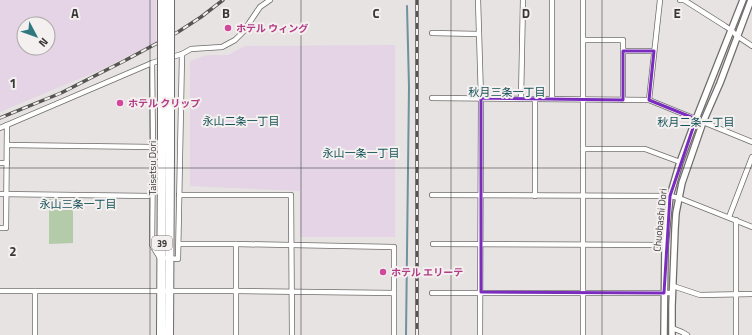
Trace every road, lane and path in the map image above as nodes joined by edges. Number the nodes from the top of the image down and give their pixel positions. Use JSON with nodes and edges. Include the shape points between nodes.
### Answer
{"nodes":[{"id":1,"x":162,"y":0,"type":"edge"},
{"id":2,"x":170,"y":0,"type":"edge"},
{"id":3,"x":270,"y":0,"type":"edge"},
{"id":4,"x":478,"y":0,"type":"edge"},
{"id":5,"x":522,"y":0,"type":"edge"},
{"id":6,"x":552,"y":0,"type":"edge"},
{"id":7,"x":584,"y":0,"type":"edge"},
{"id":8,"x":660,"y":0,"type":"edge"},
{"id":9,"x":680,"y":0,"type":"edge"},
{"id":10,"x":743,"y":0,"type":"edge"},
{"id":11,"x":751,"y":0,"type":"edge"},
{"id":12,"x":731,"y":30,"type":"junction"},
{"id":13,"x":432,"y":33,"type":"dead end"},
{"id":14,"x":479,"y":34,"type":"junction"},
{"id":15,"x":737,"y":36,"type":"junction"},
{"id":16,"x":584,"y":40,"type":"junction"},
{"id":17,"x":752,"y":46,"type":"edge"},
{"id":18,"x":623,"y":51,"type":"junction"},
{"id":19,"x":654,"y":51,"type":"junction"},
{"id":20,"x":182,"y":54,"type":"junction"},
{"id":21,"x":152,"y":62,"type":"junction"},
{"id":22,"x":432,"y":98,"type":"dead end"},
{"id":23,"x":481,"y":98,"type":"junction"},
{"id":24,"x":521,"y":99,"type":"junction"},
{"id":25,"x":535,"y":99,"type":"junction"},
{"id":26,"x":552,"y":99,"type":"junction"},
{"id":27,"x":583,"y":99,"type":"junction"},
{"id":28,"x":622,"y":100,"type":"junction"},
{"id":29,"x":649,"y":100,"type":"junction"},
{"id":30,"x":696,"y":119,"type":"junction"},
{"id":31,"x":703,"y":122,"type":"junction"},
{"id":32,"x":7,"y":125,"type":"junction"},
{"id":33,"x":0,"y":128,"type":"edge"},
{"id":34,"x":752,"y":142,"type":"edge"},
{"id":35,"x":7,"y":144,"type":"junction"},
{"id":36,"x":153,"y":147,"type":"junction"},
{"id":37,"x":583,"y":150,"type":"junction"},
{"id":38,"x":166,"y":152,"type":"junction"},
{"id":39,"x":752,"y":157,"type":"edge"},
{"id":40,"x":680,"y":162,"type":"junction"},
{"id":41,"x":0,"y":163,"type":"edge"},
{"id":42,"x":7,"y":163,"type":"junction"},
{"id":43,"x":0,"y":194,"type":"edge"},
{"id":44,"x":7,"y":194,"type":"junction"},
{"id":45,"x":179,"y":195,"type":"junction"},
{"id":46,"x":432,"y":195,"type":"dead end"},
{"id":47,"x":481,"y":195,"type":"junction"},
{"id":48,"x":152,"y":196,"type":"junction"},
{"id":49,"x":535,"y":196,"type":"junction"},
{"id":50,"x":583,"y":196,"type":"junction"},
{"id":51,"x":670,"y":196,"type":"junction"},
{"id":52,"x":678,"y":198,"type":"junction"},
{"id":53,"x":729,"y":217,"type":"junction"},
{"id":54,"x":736,"y":220,"type":"junction"},
{"id":55,"x":752,"y":227,"type":"edge"},
{"id":56,"x":0,"y":228,"type":"edge"},
{"id":57,"x":179,"y":244,"type":"junction"},
{"id":58,"x":236,"y":244,"type":"junction"},
{"id":59,"x":433,"y":244,"type":"dead end"},
{"id":60,"x":481,"y":244,"type":"junction"},
{"id":61,"x":583,"y":244,"type":"junction"},
{"id":62,"x":665,"y":244,"type":"junction"},
{"id":63,"x":291,"y":245,"type":"junction"},
{"id":64,"x":170,"y":258,"type":"junction"},
{"id":65,"x":161,"y":259,"type":"junction"},
{"id":66,"x":673,"y":286,"type":"junction"},
{"id":67,"x":0,"y":291,"type":"edge"},
{"id":68,"x":35,"y":291,"type":"junction"},
{"id":69,"x":161,"y":291,"type":"junction"},
{"id":70,"x":236,"y":291,"type":"junction"},
{"id":71,"x":170,"y":292,"type":"junction"},
{"id":72,"x":292,"y":292,"type":"junction"},
{"id":73,"x":481,"y":292,"type":"junction"},
{"id":74,"x":583,"y":292,"type":"junction"},
{"id":75,"x":394,"y":293,"type":"junction"},
{"id":76,"x":432,"y":293,"type":"dead end"},
{"id":77,"x":664,"y":293,"type":"junction"},
{"id":78,"x":672,"y":293,"type":"junction"},
{"id":79,"x":736,"y":294,"type":"junction"},
{"id":80,"x":752,"y":294,"type":"edge"},
{"id":81,"x":672,"y":328,"type":"junction"},
{"id":82,"x":35,"y":335,"type":"edge"},
{"id":83,"x":161,"y":335,"type":"edge"},
{"id":84,"x":169,"y":335,"type":"edge"},
{"id":85,"x":236,"y":335,"type":"edge"},
{"id":86,"x":292,"y":335,"type":"edge"},
{"id":87,"x":394,"y":335,"type":"edge"},
{"id":88,"x":480,"y":335,"type":"edge"},
{"id":89,"x":583,"y":335,"type":"edge"},
{"id":90,"x":664,"y":335,"type":"edge"},
{"id":91,"x":672,"y":335,"type":"edge"},
{"id":92,"x":687,"y":335,"type":"edge"},
{"id":93,"x":736,"y":335,"type":"edge"}],
"edges":[{"from":1,"to":38,"type":"highway","name":"Taisetsu Dori","number":"39","bridge":true},
{"from":2,"to":38,"type":"highway","name":"Taisetsu Dori","number":"39","bridge":true},
{"from":3,"to":20,"type":"street","via":[[260,7],[235,40],[222,47],[192,49]]},
{"from":4,"to":14,"type":"street"},
{"from":5,"to":24,"type":"street"},
{"from":6,"to":26,"type":"street"},
{"from":7,"to":16,"type":"street"},
{"from":8,"to":19,"type":"street"},
{"from":9,"to":12,"type":"street","via":[[684,0]]},
{"from":10,"to":12,"type":"street","name":"Chuobashi Dori"},
{"from":11,"to":15,"type":"street","name":"Chuobashi Dori"},
{"from":12,"to":15,"type":"street"},
{"from":12,"to":30,"type":"street","name":"Chuobashi Dori"},
{"from":13,"to":14,"type":"street"},
{"from":14,"to":23,"type":"street"},
{"from":15,"to":17,"type":"street"},
{"from":15,"to":31,"type":"street","name":"Chuobashi Dori"},
{"from":16,"to":18,"type":"street","via":[[623,40]]},
{"from":16,"to":27,"type":"street"},
{"from":18,"to":19,"type":"street"},
{"from":18,"to":28,"type":"street"},
{"from":19,"to":29,"type":"street"},
{"from":20,"to":21,"type":"street"},
{"from":20,"to":45,"type":"street"},
{"from":21,"to":32,"type":"street"},
{"from":21,"to":36,"type":"street"},
{"from":22,"to":23,"type":"street"},
{"from":23,"to":24,"type":"street"},
{"from":23,"to":47,"type":"street"},
{"from":24,"to":25,"type":"street"},
{"from":25,"to":26,"type":"street"},
{"from":25,"to":49,"type":"street"},
{"from":26,"to":27,"type":"street"},
{"from":27,"to":28,"type":"street"},
{"from":27,"to":37,"type":"street"},
{"from":28,"to":29,"type":"street"},
{"from":29,"to":30,"type":"street"},
{"from":30,"to":31,"type":"street"},
{"from":30,"to":40,"type":"street","name":"Chuobashi Dori"},
{"from":31,"to":34,"type":"street"},
{"from":31,"to":52,"type":"street","name":"Chuobashi Dori"},
{"from":32,"to":33,"type":"street"},
{"from":32,"to":35,"type":"street"},
{"from":35,"to":36,"type":"street"},
{"from":35,"to":42,"type":"street"},
{"from":36,"to":48,"type":"street"},
{"from":37,"to":40,"type":"street","via":[[645,150]]},
{"from":37,"to":50,"type":"street"},
{"from":38,"to":64,"type":"highway","name":"Taisetsu Dori","number":"39"},
{"from":38,"to":65,"type":"highway","name":"Taisetsu Dori","number":"39"},
{"from":39,"to":53,"type":"street"},
{"from":40,"to":51,"type":"street","name":"Chuobashi Dori"},
{"from":41,"to":42,"type":"street"},
{"from":42,"to":44,"type":"street"},
{"from":43,"to":44,"type":"street"},
{"from":44,"to":48,"type":"street"},
{"from":44,"to":56,"type":"street","via":[[6,228]]},
{"from":45,"to":57,"type":"street"},
{"from":45,"to":63,"type":"street","via":[[291,195]]},
{"from":46,"to":47,"type":"street"},
{"from":47,"to":49,"type":"street"},
{"from":47,"to":60,"type":"street"},
{"from":48,"to":65,"type":"street","via":[[152,246]]},
{"from":49,"to":50,"type":"street"},
{"from":50,"to":51,"type":"street"},
{"from":50,"to":61,"type":"street"},
{"from":51,"to":52,"type":"street"},
{"from":51,"to":62,"type":"street","name":"Chuobashi Dori"},
{"from":52,"to":53,"type":"street"},
{"from":52,"to":66,"type":"street","name":"Chuobashi Dori"},
{"from":53,"to":54,"type":"street"},
{"from":54,"to":55,"type":"street"},
{"from":54,"to":79,"type":"street"},
{"from":57,"to":58,"type":"street"},
{"from":57,"to":64,"type":"street","via":[[178,259]]},
{"from":58,"to":63,"type":"street"},
{"from":58,"to":70,"type":"street"},
{"from":59,"to":60,"type":"street"},
{"from":60,"to":61,"type":"street"},
{"from":60,"to":73,"type":"street"},
{"from":61,"to":62,"type":"street"},
{"from":61,"to":74,"type":"street"},
{"from":62,"to":77,"type":"street","name":"Chuobashi Dori"},
{"from":63,"to":72,"type":"street"},
{"from":63,"to":75,"type":"street","via":[[394,247]]},
{"from":64,"to":65,"type":"street"},
{"from":64,"to":71,"type":"highway","name":"Taisetsu Dori","number":"39"},
{"from":65,"to":69,"type":"highway","name":"Taisetsu Dori","number":"39"},
{"from":66,"to":78,"type":"street","name":"Chuobashi Dori"},
{"from":66,"to":79,"type":"street","via":[[700,295]]},
{"from":67,"to":68,"type":"street"},
{"from":68,"to":69,"type":"street"},
{"from":68,"to":82,"type":"street"},
{"from":69,"to":71,"type":"street"},
{"from":69,"to":83,"type":"highway","name":"Taisetsu Dori","number":"39"},
{"from":70,"to":71,"type":"street"},
{"from":70,"to":72,"type":"street"},
{"from":70,"to":85,"type":"street"},
{"from":71,"to":84,"type":"highway","name":"Taisetsu Dori","number":"39"},
{"from":72,"to":75,"type":"street"},
{"from":72,"to":86,"type":"street"},
{"from":73,"to":74,"type":"street"},
{"from":73,"to":76,"type":"street"},
{"from":73,"to":88,"type":"street"},
{"from":74,"to":77,"type":"street"},
{"from":74,"to":89,"type":"street"},
{"from":75,"to":87,"type":"street"},
{"from":77,"to":78,"type":"street"},
{"from":77,"to":90,"type":"street","name":"Chuobashi Dori"},
{"from":78,"to":81,"type":"street","name":"Chuobashi Dori"},
{"from":79,"to":80,"type":"street"},
{"from":79,"to":93,"type":"street"},
{"from":81,"to":91,"type":"street","name":"Chuobashi Dori"},
{"from":81,"to":92,"type":"street"}]}
